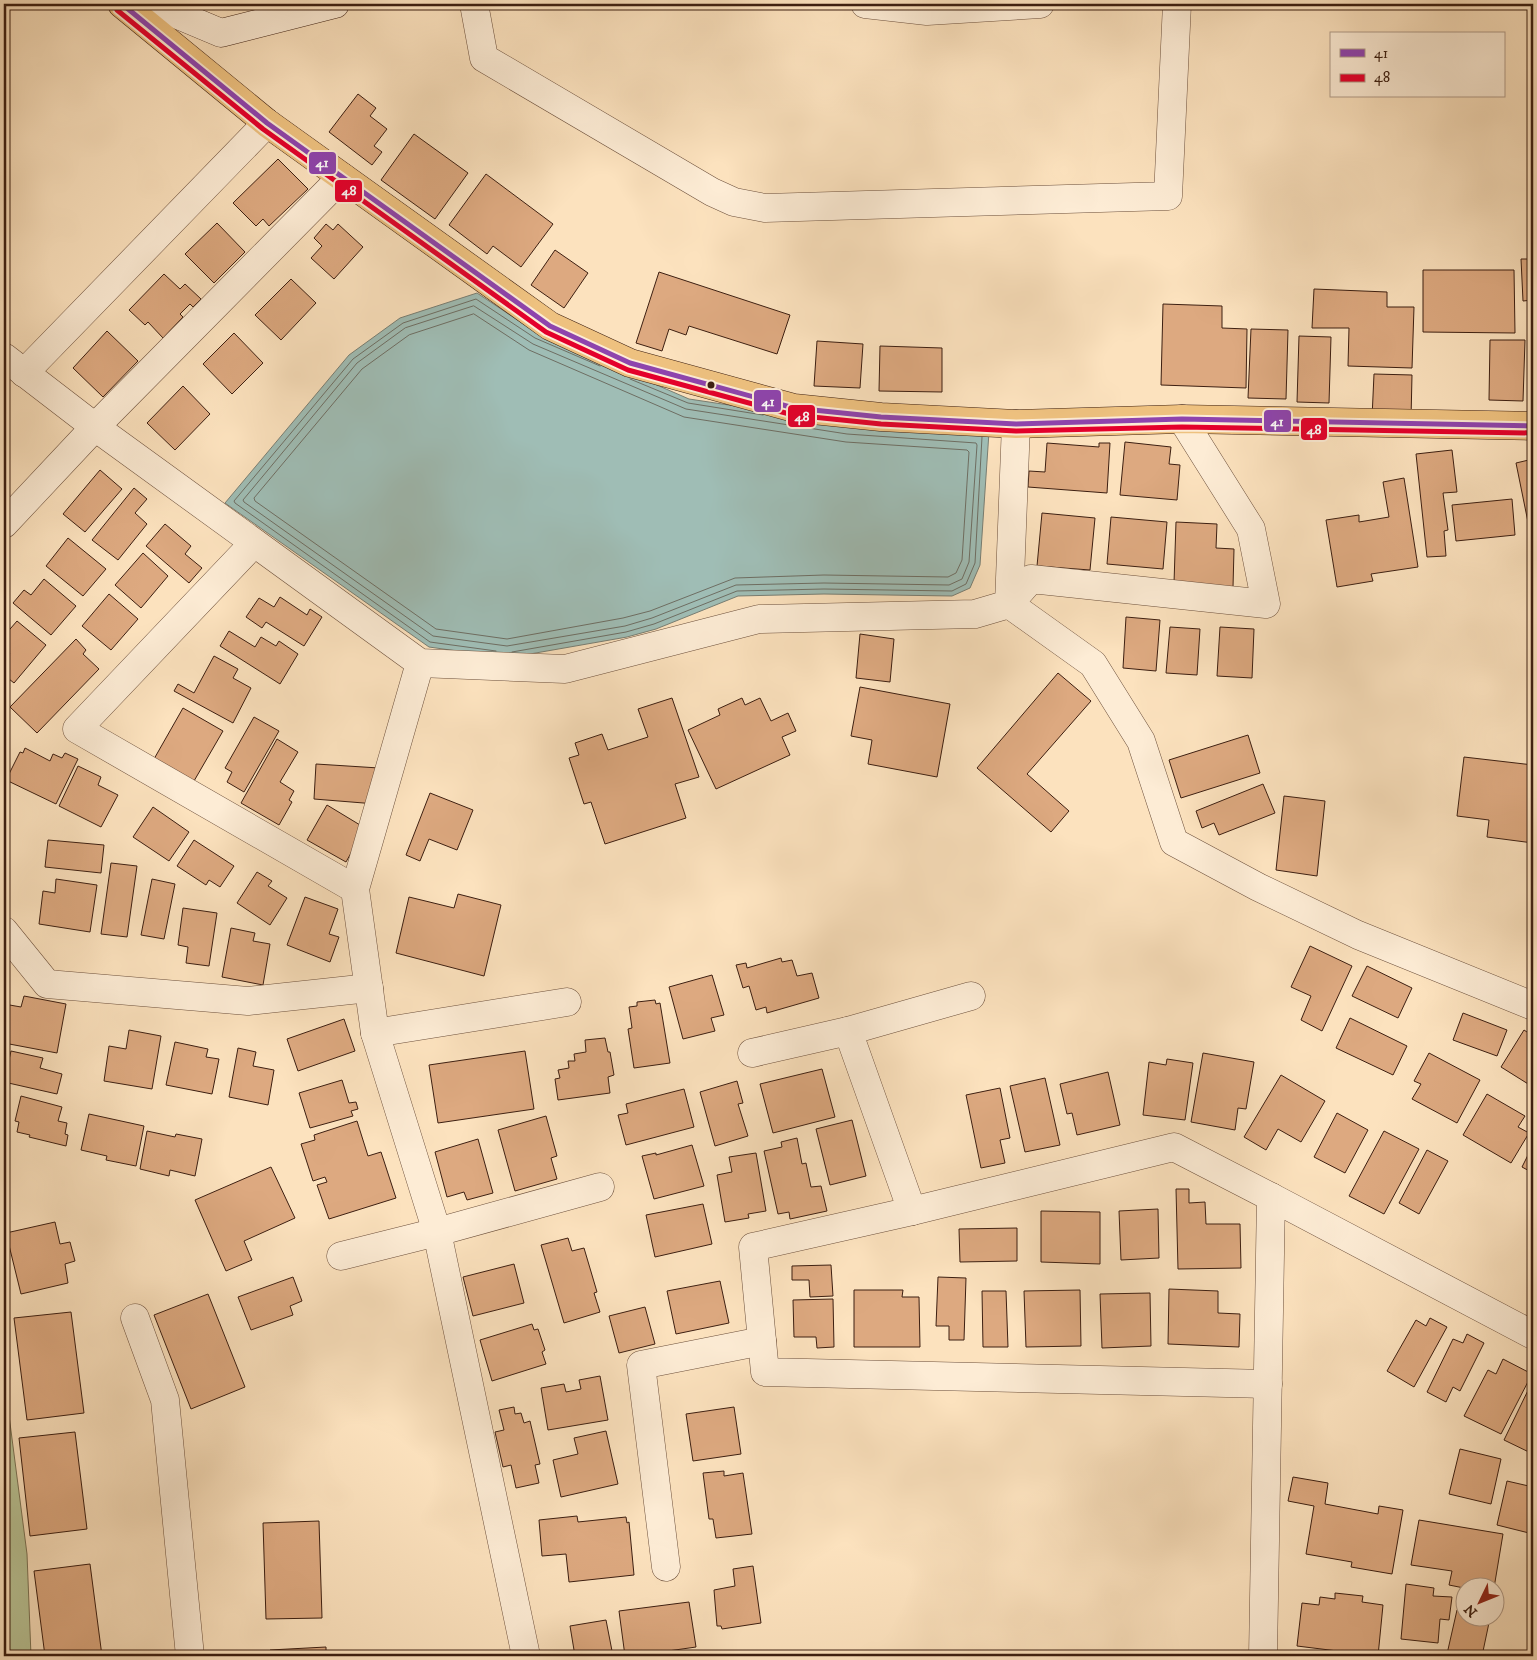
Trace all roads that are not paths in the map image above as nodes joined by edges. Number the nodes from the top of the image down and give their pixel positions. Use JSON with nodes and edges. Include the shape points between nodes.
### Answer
{"nodes":[{"id":1,"x":122,"y":4,"type":"edge"},
{"id":2,"x":152,"y":4,"type":"edge"},
{"id":3,"x":335,"y":4,"type":"edge"},
{"id":4,"x":474,"y":4,"type":"edge"},
{"id":5,"x":865,"y":4,"type":"edge"},
{"id":6,"x":1040,"y":4,"type":"edge"},
{"id":7,"x":1177,"y":4,"type":"edge"},
{"id":8,"x":267,"y":123,"type":"junction"},
{"id":9,"x":342,"y":177,"type":"junction"},
{"id":10,"x":14,"y":365,"type":"edge"},
{"id":11,"x":1182,"y":419,"type":"junction"},
{"id":12,"x":1016,"y":424,"type":"junction"},
{"id":13,"x":1533,"y":426,"type":"edge"},
{"id":14,"x":95,"y":427,"type":"junction"},
{"id":15,"x":4,"y":524,"type":"edge"},
{"id":16,"x":254,"y":543,"type":"junction"},
{"id":17,"x":1009,"y":604,"type":"junction"},
{"id":18,"x":420,"y":663,"type":"junction"},
{"id":19,"x":355,"y":889,"type":"junction"},
{"id":20,"x":4,"y":931,"type":"edge"},
{"id":21,"x":369,"y":988,"type":"junction"},
{"id":22,"x":971,"y":996,"type":"dead end"},
{"id":23,"x":567,"y":1002,"type":"dead end"},
{"id":24,"x":1533,"y":1006,"type":"edge"},
{"id":25,"x":848,"y":1031,"type":"junction"},
{"id":26,"x":375,"y":1033,"type":"junction"},
{"id":27,"x":752,"y":1053,"type":"dead end"},
{"id":28,"x":600,"y":1187,"type":"dead end"},
{"id":29,"x":1271,"y":1197,"type":"junction"},
{"id":30,"x":912,"y":1211,"type":"junction"},
{"id":31,"x":437,"y":1232,"type":"junction"},
{"id":32,"x":341,"y":1256,"type":"dead end"},
{"id":33,"x":135,"y":1318,"type":"dead end"},
{"id":34,"x":1533,"y":1335,"type":"edge"},
{"id":35,"x":762,"y":1341,"type":"junction"},
{"id":36,"x":1268,"y":1384,"type":"junction"},
{"id":37,"x":666,"y":1567,"type":"dead end"},
{"id":38,"x":190,"y":1656,"type":"edge"},
{"id":39,"x":526,"y":1656,"type":"edge"},
{"id":40,"x":1263,"y":1656,"type":"edge"}],
"edges":[{"from":1,"to":8,"type":"highway"},
{"from":2,"to":3,"type":"street","via":[[221,33]]},
{"from":4,"to":7,"type":"street","via":[[484,58],[712,192],[734,202],[765,208],[1168,196]]},
{"from":5,"to":6,"type":"street","via":[[927,10]]},
{"from":8,"to":9,"type":"highway"},
{"from":8,"to":10,"type":"street"},
{"from":9,"to":12,"type":"highway","via":[[550,326],[630,363],[794,408],[881,417]]},
{"from":9,"to":14,"type":"street"},
{"from":10,"to":14,"type":"street"},
{"from":11,"to":12,"type":"highway"},
{"from":11,"to":13,"type":"highway"},
{"from":11,"to":17,"type":"street","via":[[1250,529],[1266,604],[1031,579]]},
{"from":12,"to":17,"type":"street"},
{"from":14,"to":15,"type":"street"},
{"from":14,"to":16,"type":"street"},
{"from":16,"to":18,"type":"street"},
{"from":16,"to":19,"type":"street","via":[[77,729]]},
{"from":17,"to":18,"type":"street","via":[[975,614],[759,619],[566,669]]},
{"from":17,"to":24,"type":"street","via":[[1094,664],[1141,740],[1174,842],[1358,935]]},
{"from":18,"to":19,"type":"street"},
{"from":19,"to":21,"type":"street"},
{"from":20,"to":21,"type":"street","via":[[47,984],[248,1002]]},
{"from":21,"to":26,"type":"street"},
{"from":22,"to":25,"type":"street"},
{"from":23,"to":26,"type":"street"},
{"from":25,"to":27,"type":"street"},
{"from":25,"to":30,"type":"street"},
{"from":26,"to":31,"type":"street"},
{"from":28,"to":31,"type":"street"},
{"from":29,"to":30,"type":"street","via":[[1174,1147]]},
{"from":29,"to":34,"type":"street"},
{"from":29,"to":36,"type":"street"},
{"from":30,"to":35,"type":"street","via":[[753,1247]]},
{"from":31,"to":32,"type":"street"},
{"from":31,"to":39,"type":"street"},
{"from":33,"to":38,"type":"street","via":[[165,1400]]},
{"from":35,"to":36,"type":"street","via":[[765,1372]]},
{"from":35,"to":37,"type":"street","via":[[641,1364]]},
{"from":36,"to":40,"type":"street"}]}
